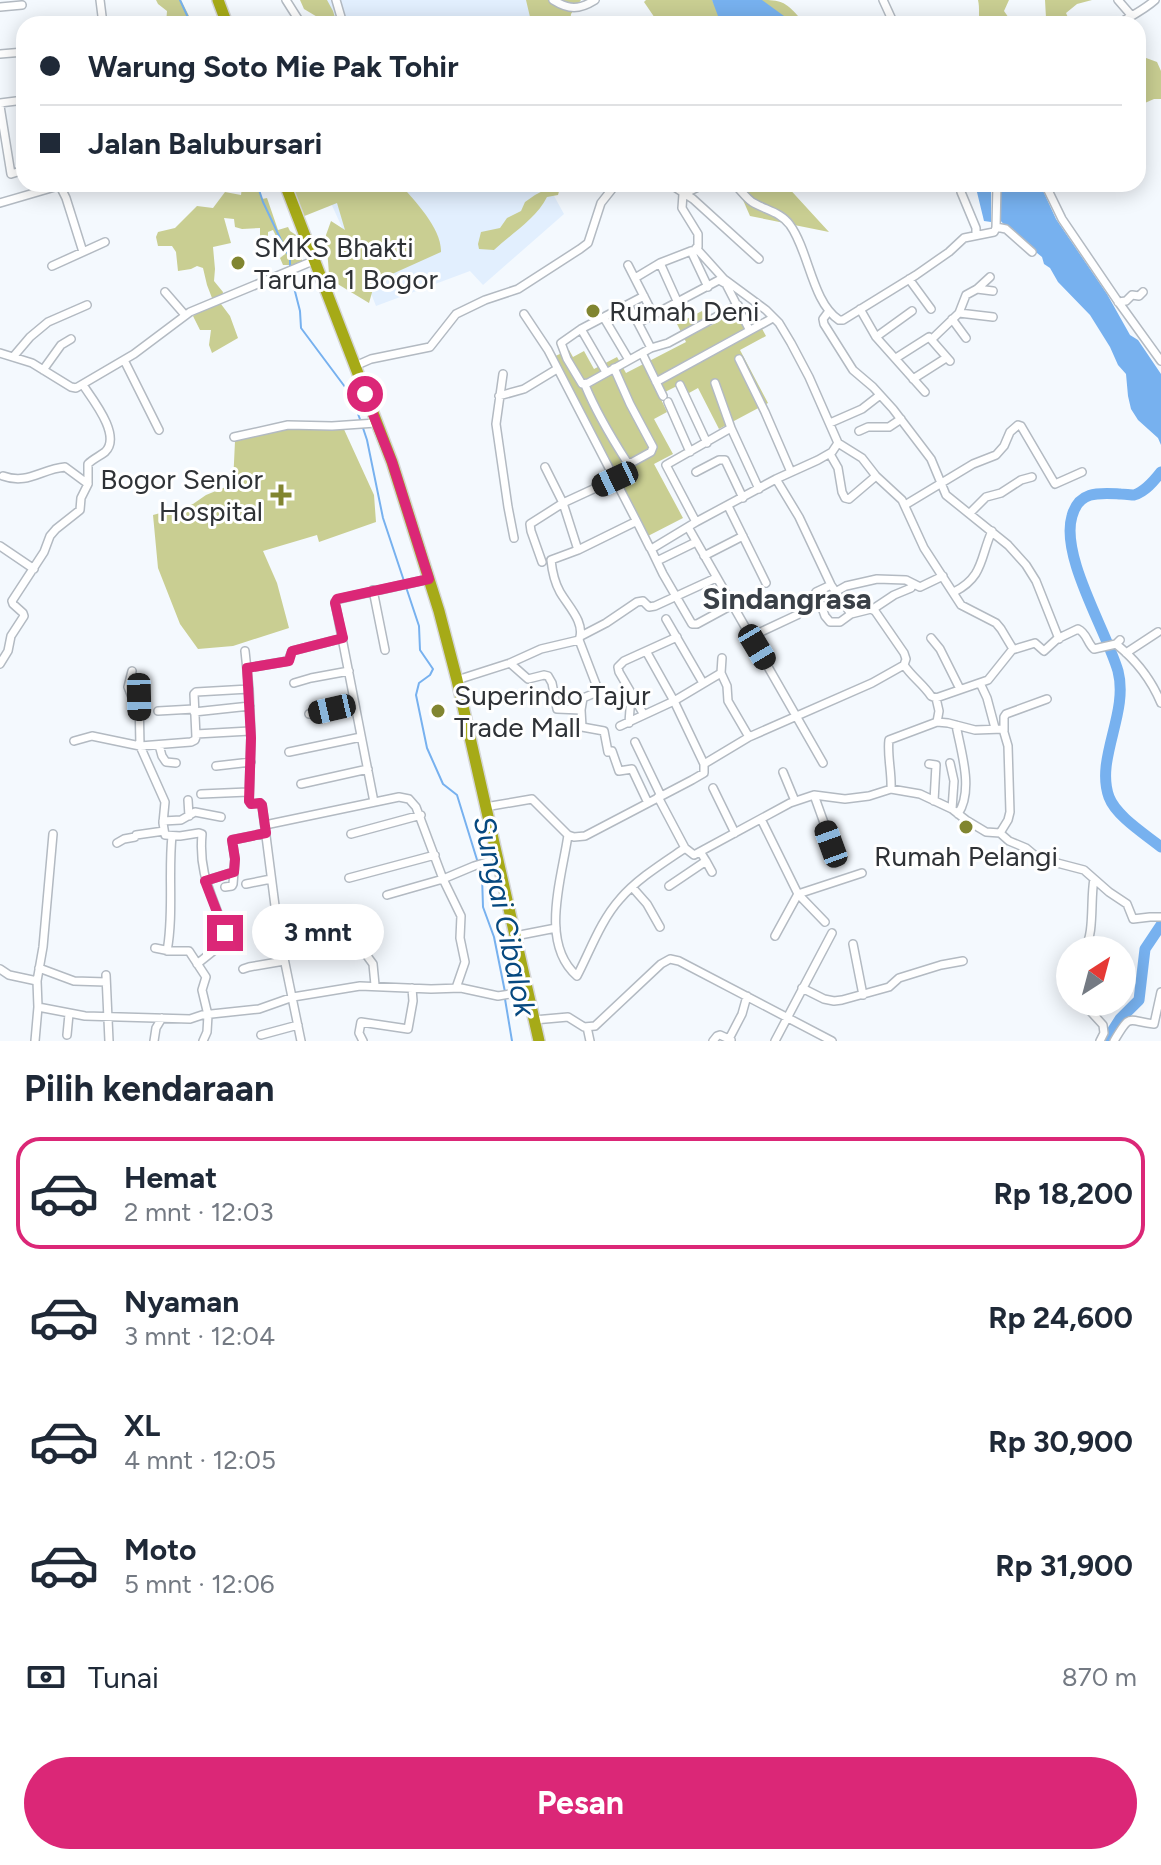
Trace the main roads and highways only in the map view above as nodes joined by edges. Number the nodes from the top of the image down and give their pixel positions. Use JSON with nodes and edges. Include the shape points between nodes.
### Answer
{"nodes":[{"id":1,"x":287,"y":192,"type":"edge"},
{"id":2,"x":539,"y":1041,"type":"edge"}],
"edges":[{"from":1,"to":2,"type":"highway","via":[[308,263],[354,366],[365,423],[392,462],[429,579]]}]}
